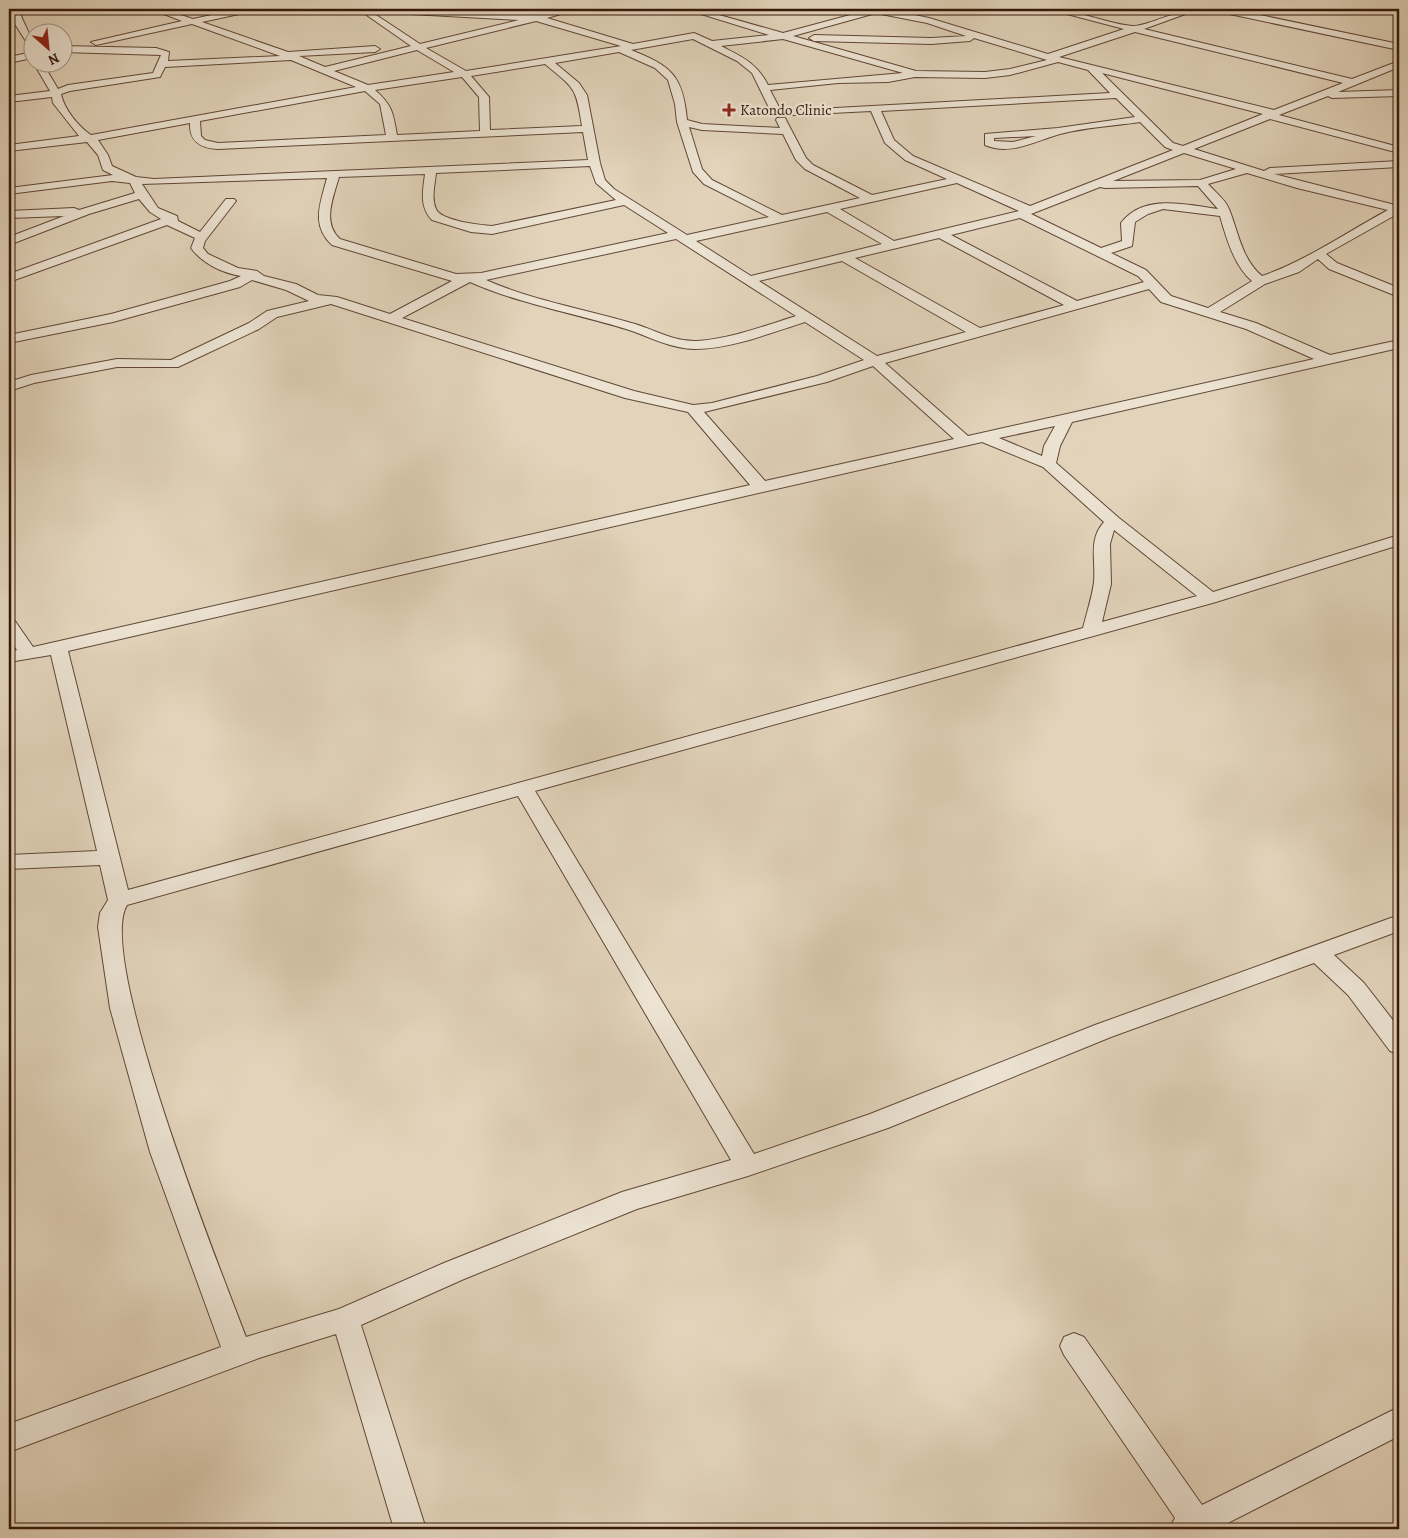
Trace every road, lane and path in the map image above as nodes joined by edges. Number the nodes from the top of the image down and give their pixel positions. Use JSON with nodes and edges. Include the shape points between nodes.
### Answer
{"nodes":[{"id":1,"x":15,"y":9,"type":"edge"},
{"id":2,"x":155,"y":9,"type":"edge"},
{"id":3,"x":250,"y":9,"type":"edge"},
{"id":4,"x":362,"y":9,"type":"edge"},
{"id":5,"x":383,"y":9,"type":"edge"},
{"id":6,"x":509,"y":9,"type":"edge"},
{"id":7,"x":574,"y":9,"type":"edge"},
{"id":8,"x":689,"y":9,"type":"edge"},
{"id":9,"x":868,"y":9,"type":"edge"},
{"id":10,"x":880,"y":9,"type":"edge"},
{"id":11,"x":1052,"y":9,"type":"edge"},
{"id":12,"x":1195,"y":9,"type":"edge"},
{"id":13,"x":1220,"y":9,"type":"edge"},
{"id":14,"x":373,"y":12,"type":"edge"},
{"id":15,"x":537,"y":18,"type":"junction"},
{"id":16,"x":725,"y":19,"type":"junction"},
{"id":17,"x":196,"y":21,"type":"junction"},
{"id":18,"x":1131,"y":29,"type":"junction"},
{"id":19,"x":22,"y":32,"type":"edge"},
{"id":20,"x":694,"y":36,"type":"junction"},
{"id":21,"x":787,"y":37,"type":"junction"},
{"id":22,"x":977,"y":37,"type":"junction"},
{"id":23,"x":866,"y":40,"type":"junction"},
{"id":24,"x":712,"y":44,"type":"junction"},
{"id":25,"x":632,"y":46,"type":"junction"},
{"id":26,"x":72,"y":47,"type":"edge"},
{"id":27,"x":1399,"y":47,"type":"edge"},
{"id":28,"x":72,"y":48,"type":"edge"},
{"id":29,"x":413,"y":48,"type":"junction"},
{"id":30,"x":619,"y":48,"type":"junction"},
{"id":31,"x":291,"y":56,"type":"junction"},
{"id":32,"x":22,"y":57,"type":"edge"},
{"id":33,"x":1054,"y":58,"type":"junction"},
{"id":34,"x":9,"y":60,"type":"edge"},
{"id":35,"x":547,"y":61,"type":"junction"},
{"id":36,"x":163,"y":64,"type":"junction"},
{"id":37,"x":1399,"y":64,"type":"edge"},
{"id":38,"x":850,"y":67,"type":"junction"},
{"id":39,"x":1092,"y":69,"type":"junction"},
{"id":40,"x":325,"y":70,"type":"junction"},
{"id":41,"x":42,"y":72,"type":"edge"},
{"id":42,"x":464,"y":74,"type":"junction"},
{"id":43,"x":916,"y":74,"type":"junction"},
{"id":44,"x":1352,"y":82,"type":"junction"},
{"id":45,"x":367,"y":88,"type":"junction"},
{"id":46,"x":764,"y":88,"type":"junction"},
{"id":47,"x":56,"y":93,"type":"junction"},
{"id":48,"x":1399,"y":93,"type":"edge"},
{"id":49,"x":1119,"y":95,"type":"junction"},
{"id":50,"x":1322,"y":96,"type":"junction"},
{"id":51,"x":9,"y":99,"type":"edge"},
{"id":52,"x":875,"y":108,"type":"junction"},
{"id":53,"x":777,"y":114,"type":"junction"},
{"id":54,"x":1270,"y":114,"type":"junction"},
{"id":55,"x":195,"y":119,"type":"junction"},
{"id":56,"x":1144,"y":119,"type":"junction"},
{"id":57,"x":683,"y":127,"type":"junction"},
{"id":58,"x":587,"y":129,"type":"junction"},
{"id":59,"x":786,"y":131,"type":"junction"},
{"id":60,"x":1058,"y":131,"type":"junction"},
{"id":61,"x":486,"y":133,"type":"junction"},
{"id":62,"x":90,"y":138,"type":"junction"},
{"id":63,"x":392,"y":138,"type":"junction"},
{"id":64,"x":9,"y":148,"type":"edge"},
{"id":65,"x":1181,"y":150,"type":"junction"},
{"id":66,"x":1399,"y":150,"type":"edge"},
{"id":67,"x":594,"y":163,"type":"junction"},
{"id":68,"x":1399,"y":164,"type":"edge"},
{"id":69,"x":431,"y":170,"type":"junction"},
{"id":70,"x":1253,"y":170,"type":"junction"},
{"id":71,"x":334,"y":174,"type":"junction"},
{"id":72,"x":134,"y":180,"type":"junction"},
{"id":73,"x":957,"y":180,"type":"junction"},
{"id":74,"x":1201,"y":183,"type":"junction"},
{"id":75,"x":1090,"y":185,"type":"junction"},
{"id":76,"x":9,"y":191,"type":"edge"},
{"id":77,"x":141,"y":195,"type":"junction"},
{"id":78,"x":871,"y":199,"type":"junction"},
{"id":79,"x":230,"y":202,"type":"dead end"},
{"id":80,"x":624,"y":202,"type":"junction"},
{"id":81,"x":831,"y":209,"type":"junction"},
{"id":82,"x":1399,"y":209,"type":"edge"},
{"id":83,"x":84,"y":212,"type":"junction"},
{"id":84,"x":1026,"y":212,"type":"junction"},
{"id":85,"x":1225,"y":213,"type":"junction"},
{"id":86,"x":9,"y":214,"type":"edge"},
{"id":87,"x":173,"y":219,"type":"junction"},
{"id":88,"x":782,"y":219,"type":"junction"},
{"id":89,"x":942,"y":234,"type":"junction"},
{"id":90,"x":202,"y":236,"type":"junction"},
{"id":91,"x":682,"y":237,"type":"junction"},
{"id":92,"x":9,"y":240,"type":"edge"},
{"id":93,"x":892,"y":245,"type":"junction"},
{"id":94,"x":1100,"y":253,"type":"junction"},
{"id":95,"x":1318,"y":254,"type":"junction"},
{"id":96,"x":844,"y":257,"type":"junction"},
{"id":97,"x":1304,"y":264,"type":"junction"},
{"id":98,"x":9,"y":265,"type":"edge"},
{"id":99,"x":1333,"y":266,"type":"junction"},
{"id":100,"x":28,"y":271,"type":"junction"},
{"id":101,"x":253,"y":274,"type":"junction"},
{"id":102,"x":9,"y":278,"type":"edge"},
{"id":103,"x":469,"y":279,"type":"junction"},
{"id":104,"x":748,"y":280,"type":"junction"},
{"id":105,"x":1260,"y":281,"type":"junction"},
{"id":106,"x":1155,"y":289,"type":"junction"},
{"id":107,"x":1399,"y":293,"type":"edge"},
{"id":108,"x":332,"y":300,"type":"junction"},
{"id":109,"x":1074,"y":305,"type":"junction"},
{"id":110,"x":1209,"y":313,"type":"junction"},
{"id":111,"x":806,"y":317,"type":"junction"},
{"id":112,"x":390,"y":319,"type":"junction"},
{"id":113,"x":977,"y":332,"type":"junction"},
{"id":114,"x":9,"y":340,"type":"edge"},
{"id":115,"x":1399,"y":344,"type":"edge"},
{"id":116,"x":1329,"y":360,"type":"junction"},
{"id":117,"x":875,"y":361,"type":"junction"},
{"id":118,"x":9,"y":387,"type":"edge"},
{"id":119,"x":693,"y":409,"type":"junction"},
{"id":120,"x":1066,"y":419,"type":"junction"},
{"id":121,"x":983,"y":437,"type":"junction"},
{"id":122,"x":965,"y":441,"type":"junction"},
{"id":123,"x":1048,"y":464,"type":"junction"},
{"id":124,"x":760,"y":487,"type":"junction"},
{"id":125,"x":1114,"y":521,"type":"junction"},
{"id":126,"x":1399,"y":540,"type":"edge"},
{"id":127,"x":1210,"y":598,"type":"junction"},
{"id":128,"x":9,"y":625,"type":"edge"},
{"id":129,"x":1091,"y":631,"type":"junction"},
{"id":130,"x":58,"y":648,"type":"junction"},
{"id":131,"x":27,"y":652,"type":"junction"},
{"id":132,"x":9,"y":657,"type":"edge"},
{"id":133,"x":524,"y":788,"type":"junction"},
{"id":134,"x":108,"y":858,"type":"junction"},
{"id":135,"x":9,"y":862,"type":"edge"},
{"id":136,"x":119,"y":900,"type":"junction"},
{"id":137,"x":1399,"y":923,"type":"edge"},
{"id":138,"x":1318,"y":953,"type":"junction"},
{"id":139,"x":1399,"y":1045,"type":"edge"},
{"id":140,"x":748,"y":1166,"type":"junction"},
{"id":141,"x":344,"y":1319,"type":"junction"},
{"id":142,"x":1074,"y":1346,"type":"dead end"},
{"id":143,"x":238,"y":1353,"type":"junction"},
{"id":144,"x":1399,"y":1421,"type":"edge"},
{"id":145,"x":9,"y":1438,"type":"edge"},
{"id":146,"x":1191,"y":1526,"type":"edge"},
{"id":147,"x":410,"y":1529,"type":"edge"}],
"edges":[{"from":1,"to":19,"type":"street"},
{"from":2,"to":17,"type":"street"},
{"from":3,"to":17,"type":"street"},
{"from":4,"to":14,"type":"street"},
{"from":5,"to":14,"type":"street"},
{"from":5,"to":15,"type":"street"},
{"from":6,"to":15,"type":"street"},
{"from":7,"to":15,"type":"street"},
{"from":8,"to":16,"type":"street"},
{"from":9,"to":10,"type":"street"},
{"from":10,"to":21,"type":"street"},
{"from":10,"to":22,"type":"street"},
{"from":11,"to":18,"type":"street"},
{"from":12,"to":18,"type":"street"},
{"from":13,"to":27,"type":"street"},
{"from":14,"to":29,"type":"street"},
{"from":15,"to":25,"type":"street"},
{"from":15,"to":29,"type":"street"},
{"from":16,"to":20,"type":"street"},
{"from":16,"to":21,"type":"street"},
{"from":17,"to":26,"type":"street"},
{"from":17,"to":31,"type":"street"},
{"from":18,"to":33,"type":"street"},
{"from":18,"to":44,"type":"street"},
{"from":20,"to":24,"type":"street"},
{"from":20,"to":25,"type":"street"},
{"from":21,"to":23,"type":"street"},
{"from":21,"to":24,"type":"street"},
{"from":21,"to":38,"type":"street"},
{"from":22,"to":23,"type":"street","via":[[931,41]]},
{"from":22,"to":33,"type":"street"},
{"from":23,"to":38,"type":"street"},
{"from":24,"to":46,"type":"street","via":[[749,64]]},
{"from":25,"to":30,"type":"street"},
{"from":28,"to":36,"type":"street","via":[[156,51],[166,54]]},
{"from":29,"to":31,"type":"street","via":[[356,49]]},
{"from":29,"to":40,"type":"street"},
{"from":29,"to":42,"type":"street"},
{"from":30,"to":35,"type":"street"},
{"from":30,"to":57,"type":"street","via":[[658,66],[675,80]]},
{"from":31,"to":36,"type":"street"},
{"from":31,"to":40,"type":"street"},
{"from":32,"to":34,"type":"street"},
{"from":33,"to":39,"type":"street"},
{"from":33,"to":43,"type":"street","via":[[1010,72],[985,75]]},
{"from":35,"to":42,"type":"street"},
{"from":35,"to":58,"type":"street","via":[[576,85],[582,95]]},
{"from":36,"to":47,"type":"street","via":[[157,75],[68,88]]},
{"from":37,"to":44,"type":"street"},
{"from":38,"to":43,"type":"street"},
{"from":38,"to":43,"type":"street","via":[[882,80]]},
{"from":38,"to":46,"type":"street"},
{"from":39,"to":49,"type":"street"},
{"from":39,"to":54,"type":"street"},
{"from":40,"to":45,"type":"street"},
{"from":41,"to":47,"type":"street"},
{"from":42,"to":45,"type":"street"},
{"from":42,"to":61,"type":"street","via":[[484,97]]},
{"from":44,"to":50,"type":"street"},
{"from":45,"to":55,"type":"street"},
{"from":45,"to":63,"type":"street","via":[[388,112]]},
{"from":46,"to":53,"type":"street"},
{"from":47,"to":51,"type":"street"},
{"from":47,"to":62,"type":"street","via":[[58,103],[80,132]]},
{"from":48,"to":50,"type":"street"},
{"from":49,"to":52,"type":"street"},
{"from":49,"to":56,"type":"street"},
{"from":50,"to":54,"type":"street"},
{"from":52,"to":53,"type":"street"},
{"from":52,"to":73,"type":"street","via":[[889,142],[898,151]]},
{"from":53,"to":59,"type":"street"},
{"from":54,"to":65,"type":"street"},
{"from":54,"to":66,"type":"street"},
{"from":55,"to":62,"type":"street"},
{"from":55,"to":63,"type":"street","via":[[197,140],[209,146]]},
{"from":56,"to":60,"type":"street"},
{"from":56,"to":65,"type":"street","via":[[1165,142]]},
{"from":57,"to":59,"type":"street"},
{"from":57,"to":88,"type":"street","via":[[701,176]]},
{"from":58,"to":61,"type":"street"},
{"from":58,"to":67,"type":"street"},
{"from":59,"to":78,"type":"street","via":[[801,160],[809,167]]},
{"from":60,"to":60,"type":"street","via":[[1006,146],[989,143],[990,135]]},
{"from":61,"to":63,"type":"street"},
{"from":62,"to":64,"type":"street"},
{"from":62,"to":72,"type":"street","via":[[103,155],[107,168]]},
{"from":65,"to":70,"type":"street"},
{"from":65,"to":75,"type":"street"},
{"from":67,"to":69,"type":"street"},
{"from":67,"to":80,"type":"street","via":[[600,181]]},
{"from":68,"to":70,"type":"street"},
{"from":69,"to":71,"type":"street"},
{"from":69,"to":80,"type":"street","via":[[430,212],[482,230],[503,229]]},
{"from":70,"to":74,"type":"street"},
{"from":70,"to":82,"type":"street","via":[[1308,188]]},
{"from":71,"to":72,"type":"street","via":[[154,182]]},
{"from":71,"to":103,"type":"street","via":[[324,226],[330,238],[427,270]]},
{"from":72,"to":76,"type":"street","via":[[104,178]]},
{"from":72,"to":77,"type":"street"},
{"from":73,"to":78,"type":"street"},
{"from":73,"to":84,"type":"street"},
{"from":74,"to":75,"type":"street"},
{"from":74,"to":85,"type":"street","via":[[1223,206]]},
{"from":75,"to":84,"type":"street"},
{"from":77,"to":83,"type":"street"},
{"from":77,"to":87,"type":"street","via":[[164,218]]},
{"from":78,"to":81,"type":"street"},
{"from":79,"to":90,"type":"street"},
{"from":80,"to":91,"type":"street"},
{"from":81,"to":88,"type":"street"},
{"from":81,"to":93,"type":"street"},
{"from":82,"to":95,"type":"street"},
{"from":83,"to":86,"type":"street"},
{"from":83,"to":92,"type":"street"},
{"from":84,"to":89,"type":"street"},
{"from":84,"to":94,"type":"street"},
{"from":85,"to":94,"type":"street","via":[[1163,206],[1154,208],[1131,218],[1128,243]]},
{"from":85,"to":105,"type":"street","via":[[1229,230],[1247,267]]},
{"from":87,"to":90,"type":"street","via":[[170,222]]},
{"from":87,"to":100,"type":"street"},
{"from":88,"to":91,"type":"street"},
{"from":89,"to":93,"type":"street"},
{"from":89,"to":109,"type":"street"},
{"from":90,"to":101,"type":"street","via":[[197,248],[204,257],[235,271]]},
{"from":91,"to":103,"type":"street"},
{"from":91,"to":104,"type":"street"},
{"from":93,"to":96,"type":"street"},
{"from":94,"to":106,"type":"street","via":[[1142,274]]},
{"from":95,"to":97,"type":"street"},
{"from":95,"to":99,"type":"street"},
{"from":96,"to":104,"type":"street"},
{"from":96,"to":113,"type":"street"},
{"from":97,"to":99,"type":"street"},
{"from":97,"to":105,"type":"street"},
{"from":98,"to":100,"type":"street"},
{"from":99,"to":107,"type":"street"},
{"from":100,"to":102,"type":"street"},
{"from":101,"to":108,"type":"street","via":[[315,299]]},
{"from":101,"to":114,"type":"street","via":[[235,284],[107,320]]},
{"from":103,"to":111,"type":"street","via":[[512,295],[684,344],[702,344]]},
{"from":103,"to":112,"type":"street"},
{"from":104,"to":111,"type":"street"},
{"from":105,"to":110,"type":"street"},
{"from":106,"to":109,"type":"street"},
{"from":106,"to":110,"type":"street","via":[[1184,306]]},
{"from":108,"to":112,"type":"street"},
{"from":108,"to":118,"type":"street","via":[[272,314],[254,326],[173,364],[117,364],[31,379]]},
{"from":109,"to":113,"type":"street"},
{"from":110,"to":116,"type":"street","via":[[1251,326]]},
{"from":111,"to":117,"type":"street"},
{"from":112,"to":119,"type":"street","via":[[630,395]]},
{"from":113,"to":117,"type":"street"},
{"from":115,"to":116,"type":"street"},
{"from":116,"to":120,"type":"street"},
{"from":117,"to":119,"type":"street","via":[[822,379]]},
{"from":117,"to":122,"type":"street"},
{"from":119,"to":124,"type":"street"},
{"from":120,"to":121,"type":"street"},
{"from":120,"to":123,"type":"street","via":[[1052,446]]},
{"from":121,"to":122,"type":"street"},
{"from":121,"to":123,"type":"street"},
{"from":122,"to":124,"type":"street"},
{"from":123,"to":125,"type":"street"},
{"from":124,"to":130,"type":"street"},
{"from":125,"to":127,"type":"street"},
{"from":125,"to":129,"type":"street","via":[[1104,530],[1101,541],[1103,584]]},
{"from":126,"to":127,"type":"street"},
{"from":127,"to":129,"type":"street"},
{"from":128,"to":131,"type":"street"},
{"from":129,"to":133,"type":"street"},
{"from":130,"to":131,"type":"street"},
{"from":130,"to":134,"type":"street"},
{"from":131,"to":132,"type":"street"},
{"from":133,"to":136,"type":"street"},
{"from":133,"to":140,"type":"street"},
{"from":134,"to":135,"type":"street"},
{"from":134,"to":136,"type":"street"},
{"from":136,"to":143,"type":"street","via":[[111,913],[109,927],[122,1008],[164,1152]]},
{"from":137,"to":138,"type":"street"},
{"from":138,"to":139,"type":"street","via":[[1356,989]]},
{"from":138,"to":140,"type":"street","via":[[1103,1031],[879,1121]]},
{"from":140,"to":141,"type":"street","via":[[631,1200]]},
{"from":141,"to":143,"type":"street"},
{"from":141,"to":147,"type":"street"},
{"from":142,"to":146,"type":"street"},
{"from":143,"to":145,"type":"street"},
{"from":144,"to":146,"type":"street"}]}
